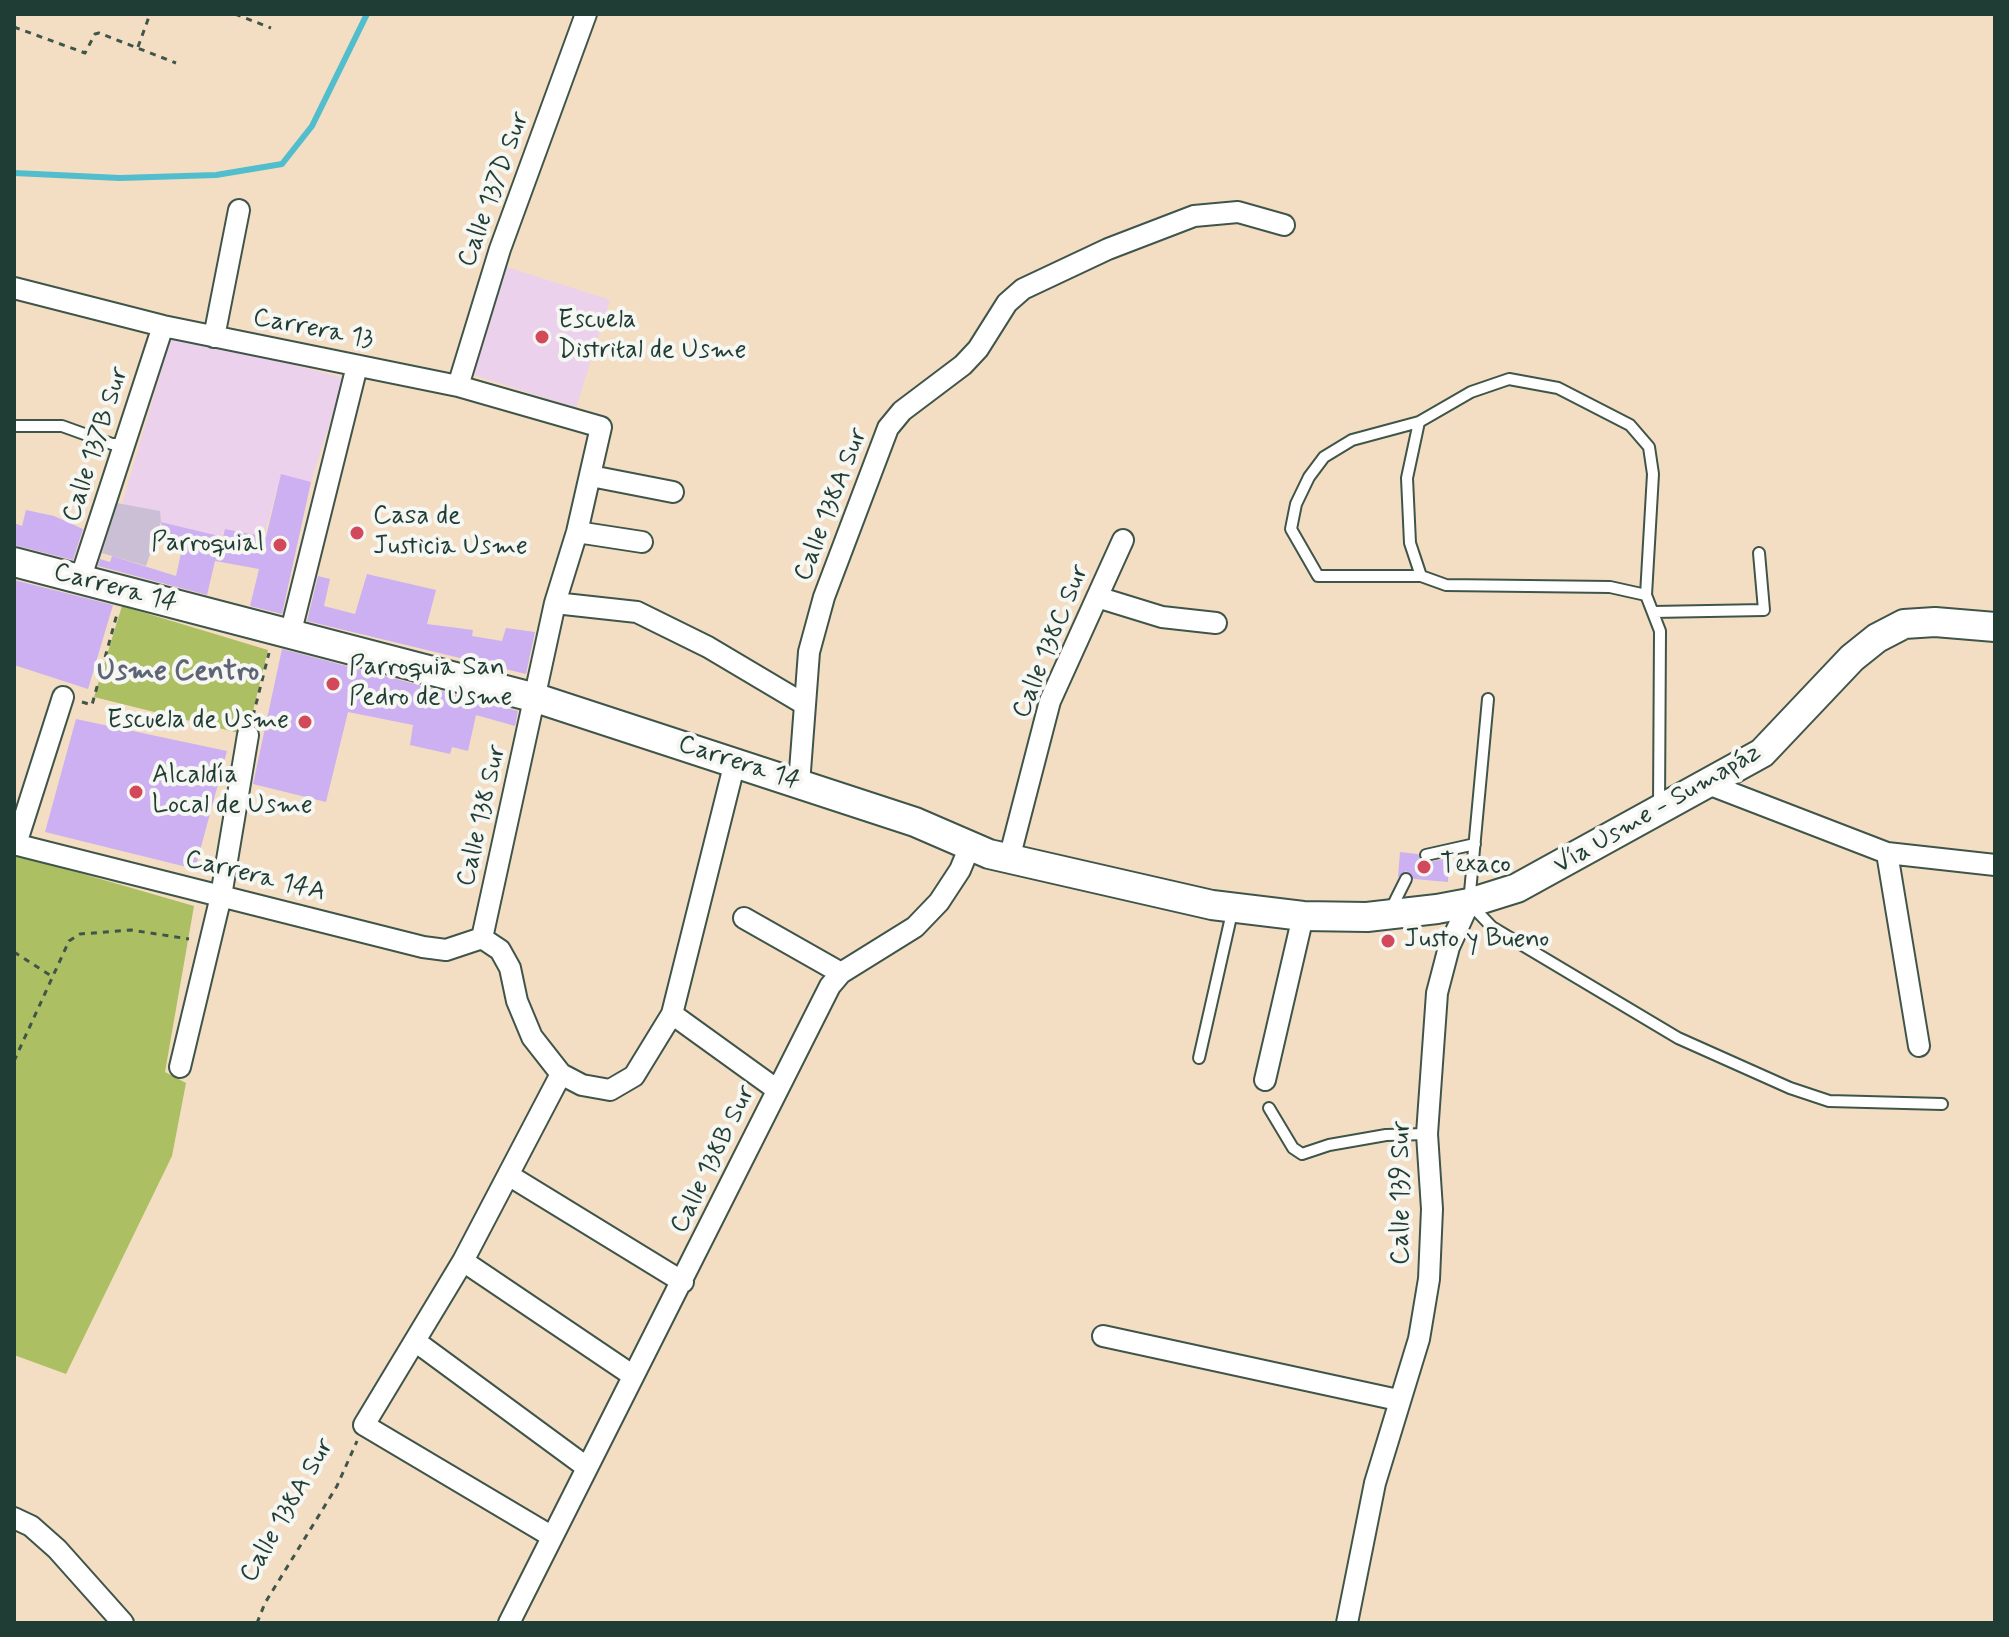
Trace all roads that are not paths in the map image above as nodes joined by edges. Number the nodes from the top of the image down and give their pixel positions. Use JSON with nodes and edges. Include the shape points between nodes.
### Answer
{"nodes":[{"id":1,"x":586,"y":14,"type":"edge"},
{"id":2,"x":239,"y":210,"type":"dead end"},
{"id":3,"x":1284,"y":225,"type":"dead end"},
{"id":4,"x":14,"y":288,"type":"edge"},
{"id":5,"x":163,"y":326,"type":"junction"},
{"id":6,"x":214,"y":337,"type":"junction"},
{"id":7,"x":357,"y":366,"type":"junction"},
{"id":8,"x":458,"y":386,"type":"junction"},
{"id":9,"x":1419,"y":422,"type":"junction"},
{"id":10,"x":14,"y":426,"type":"edge"},
{"id":11,"x":601,"y":427,"type":"joint"},
{"id":12,"x":125,"y":444,"type":"junction"},
{"id":13,"x":591,"y":476,"type":"junction"},
{"id":14,"x":673,"y":492,"type":"dead end"},
{"id":15,"x":577,"y":532,"type":"junction"},
{"id":16,"x":1123,"y":540,"type":"dead end"},
{"id":17,"x":642,"y":542,"type":"dead end"},
{"id":18,"x":1759,"y":553,"type":"dead end"},
{"id":19,"x":14,"y":562,"type":"edge"},
{"id":20,"x":1421,"y":576,"type":"junction"},
{"id":21,"x":80,"y":580,"type":"junction"},
{"id":22,"x":1646,"y":595,"type":"junction"},
{"id":23,"x":1097,"y":597,"type":"junction"},
{"id":24,"x":555,"y":603,"type":"junction"},
{"id":25,"x":1653,"y":612,"type":"junction"},
{"id":26,"x":1216,"y":623,"type":"dead end"},
{"id":27,"x":1995,"y":627,"type":"edge"},
{"id":28,"x":282,"y":633,"type":"junction"},
{"id":29,"x":63,"y":697,"type":"road end"},
{"id":30,"x":536,"y":698,"type":"junction"},
{"id":31,"x":1488,"y":699,"type":"dead end"},
{"id":32,"x":804,"y":704,"type":"junction"},
{"id":33,"x":248,"y":735,"type":"road end"},
{"id":34,"x":735,"y":762,"type":"junction"},
{"id":35,"x":799,"y":784,"type":"junction"},
{"id":36,"x":1708,"y":784,"type":"junction"},
{"id":37,"x":1659,"y":808,"type":"junction"},
{"id":38,"x":15,"y":844,"type":"edge"},
{"id":39,"x":1475,"y":844,"type":"junction"},
{"id":40,"x":970,"y":846,"type":"junction"},
{"id":41,"x":1887,"y":853,"type":"junction"},
{"id":42,"x":1426,"y":855,"type":"dead end"},
{"id":43,"x":1009,"y":859,"type":"junction"},
{"id":44,"x":1995,"y":865,"type":"edge"},
{"id":45,"x":1406,"y":879,"type":"dead end"},
{"id":46,"x":221,"y":896,"type":"junction"},
{"id":47,"x":1469,"y":903,"type":"junction"},
{"id":48,"x":1233,"y":908,"type":"junction"},
{"id":49,"x":1388,"y":914,"type":"junction"},
{"id":50,"x":1303,"y":916,"type":"junction"},
{"id":51,"x":744,"y":918,"type":"dead end"},
{"id":52,"x":482,"y":938,"type":"junction"},
{"id":53,"x":841,"y":973,"type":"junction"},
{"id":54,"x":672,"y":1014,"type":"junction"},
{"id":55,"x":1919,"y":1046,"type":"dead end"},
{"id":56,"x":1199,"y":1058,"type":"dead end"},
{"id":57,"x":180,"y":1067,"type":"dead end"},
{"id":58,"x":561,"y":1074,"type":"junction"},
{"id":59,"x":1265,"y":1080,"type":"dead end"},
{"id":60,"x":776,"y":1089,"type":"junction"},
{"id":61,"x":1942,"y":1104,"type":"dead end"},
{"id":62,"x":1269,"y":1108,"type":"dead end"},
{"id":63,"x":1427,"y":1134,"type":"junction"},
{"id":64,"x":510,"y":1176,"type":"junction"},
{"id":65,"x":463,"y":1261,"type":"junction"},
{"id":66,"x":683,"y":1282,"type":"junction"},
{"id":67,"x":1103,"y":1336,"type":"dead end"},
{"id":68,"x":415,"y":1341,"type":"junction"},
{"id":69,"x":632,"y":1375,"type":"junction"},
{"id":70,"x":1398,"y":1400,"type":"junction"},
{"id":71,"x":585,"y":1466,"type":"junction"},
{"id":72,"x":14,"y":1518,"type":"edge"},
{"id":73,"x":551,"y":1536,"type":"junction"},
{"id":74,"x":123,"y":1623,"type":"edge"},
{"id":75,"x":509,"y":1623,"type":"edge"},
{"id":76,"x":1347,"y":1623,"type":"edge"}],
"edges":[{"from":1,"to":8,"type":"street","name":"Calle 137D Sur","via":[[500,249]]},
{"from":2,"to":6,"type":"street"},
{"from":3,"to":32,"type":"street","name":"Calle 138A Sur","via":[[1238,212],[1194,216],[1023,289],[1007,303],[963,365],[902,411],[888,428],[824,597],[809,652]]},
{"from":4,"to":5,"type":"street","name":"Carrera 13"},
{"from":5,"to":6,"type":"street","name":"Carrera 13"},
{"from":5,"to":12,"type":"street","name":"Calle 137B Sur"},
{"from":6,"to":7,"type":"street","name":"Carrera 13"},
{"from":7,"to":8,"type":"street","name":"Carrera 13"},
{"from":7,"to":28,"type":"street"},
{"from":8,"to":11,"type":"street","name":"Carrera 13"},
{"from":9,"to":20,"type":"lane","via":[[1407,478],[1410,543]]},
{"from":9,"to":20,"type":"lane","via":[[1352,440],[1324,457],[1296,504],[1291,529],[1318,576]]},
{"from":9,"to":22,"type":"lane","via":[[1471,392],[1509,379],[1558,388],[1630,425],[1649,447],[1653,474]]},
{"from":10,"to":12,"type":"lane","via":[[62,426]]},
{"from":11,"to":13,"type":"street","name":"Calle 138 Sur"},
{"from":12,"to":21,"type":"street","name":"Calle 137B Sur"},
{"from":13,"to":14,"type":"street"},
{"from":13,"to":15,"type":"street","name":"Calle 138 Sur"},
{"from":15,"to":17,"type":"street"},
{"from":15,"to":24,"type":"street","name":"Calle 138 Sur"},
{"from":16,"to":23,"type":"street","name":"Calle 138C Sur"},
{"from":18,"to":25,"type":"lane","via":[[1764,610]]},
{"from":19,"to":21,"type":"street","name":"Carrera 14"},
{"from":20,"to":22,"type":"lane","via":[[1446,585],[1610,587]]},
{"from":21,"to":28,"type":"street","name":"Carrera 14"},
{"from":22,"to":25,"type":"lane"},
{"from":23,"to":26,"type":"street","via":[[1162,617]]},
{"from":23,"to":43,"type":"street","name":"Calle 138C Sur","via":[[1050,701]]},
{"from":24,"to":30,"type":"street","name":"Calle 138 Sur"},
{"from":24,"to":32,"type":"street","via":[[637,612]]},
{"from":25,"to":37,"type":"lane","via":[[1660,631]]},
{"from":27,"to":36,"type":"street","name":"Vía Usme - Sumapáz","via":[[1904,624],[1877,638],[1852,658],[1778,740]]},
{"from":28,"to":30,"type":"street","name":"Carrera 14"},
{"from":29,"to":38,"type":"street"},
{"from":30,"to":34,"type":"street","name":"Carrera 14"},
{"from":30,"to":52,"type":"street","name":"Calle 138 Sur"},
{"from":31,"to":39,"type":"lane"},
{"from":32,"to":35,"type":"street","name":"Calle 138A Sur"},
{"from":33,"to":46,"type":"street"},
{"from":34,"to":35,"type":"street","name":"Carrera 14"},
{"from":34,"to":54,"type":"street"},
{"from":35,"to":40,"type":"street","name":"Carrera 14"},
{"from":36,"to":37,"type":"street","name":"Vía Usme - Sumapáz"},
{"from":36,"to":41,"type":"street"},
{"from":37,"to":47,"type":"street","name":"Vía Usme - Sumapáz","via":[[1517,888]]},
{"from":38,"to":46,"type":"street","name":"Carrera 14A"},
{"from":39,"to":42,"type":"lane"},
{"from":39,"to":47,"type":"lane"},
{"from":40,"to":43,"type":"street","name":"Carrera 14"},
{"from":40,"to":53,"type":"street","name":"Calle 138B Sur","via":[[939,902],[915,927]]},
{"from":41,"to":44,"type":"street"},
{"from":41,"to":55,"type":"street"},
{"from":43,"to":48,"type":"street","name":"Carrera 14"},
{"from":45,"to":49,"type":"lane"},
{"from":46,"to":52,"type":"street","name":"Carrera 14A","via":[[423,947],[446,950]]},
{"from":46,"to":57,"type":"street"},
{"from":47,"to":49,"type":"street","name":"Carrera 14"},
{"from":47,"to":61,"type":"lane","via":[[1492,927],[1678,1038],[1790,1088],[1829,1101]]},
{"from":47,"to":63,"type":"street","name":"Calle 139 Sur","via":[[1449,947],[1437,993]]},
{"from":48,"to":50,"type":"street","name":"Carrera 14"},
{"from":48,"to":56,"type":"lane"},
{"from":49,"to":50,"type":"street","name":"Carrera 14"},
{"from":50,"to":59,"type":"street"},
{"from":51,"to":53,"type":"street"},
{"from":52,"to":58,"type":"street","via":[[500,950],[532,1037]]},
{"from":53,"to":60,"type":"street","name":"Calle 138B Sur"},
{"from":54,"to":58,"type":"street","via":[[634,1076],[610,1090]]},
{"from":54,"to":60,"type":"street"},
{"from":58,"to":64,"type":"street"},
{"from":60,"to":66,"type":"street","name":"Calle 138B Sur"},
{"from":62,"to":63,"type":"lane","via":[[1302,1154],[1386,1135]]},
{"from":63,"to":70,"type":"street","name":"Calle 139 Sur","via":[[1429,1279],[1419,1339]]},
{"from":64,"to":65,"type":"street"},
{"from":64,"to":66,"type":"street"},
{"from":65,"to":68,"type":"street"},
{"from":65,"to":69,"type":"street"},
{"from":66,"to":69,"type":"street","name":"Calle 138B Sur"},
{"from":67,"to":70,"type":"street"},
{"from":68,"to":71,"type":"street"},
{"from":68,"to":73,"type":"street","via":[[364,1425]]},
{"from":69,"to":71,"type":"street","name":"Calle 138B Sur"},
{"from":70,"to":76,"type":"street","name":"Calle 139 Sur"},
{"from":71,"to":73,"type":"street","name":"Calle 138B Sur"},
{"from":72,"to":74,"type":"street","via":[[57,1549]]},
{"from":73,"to":75,"type":"street","name":"Calle 138B Sur"}]}
